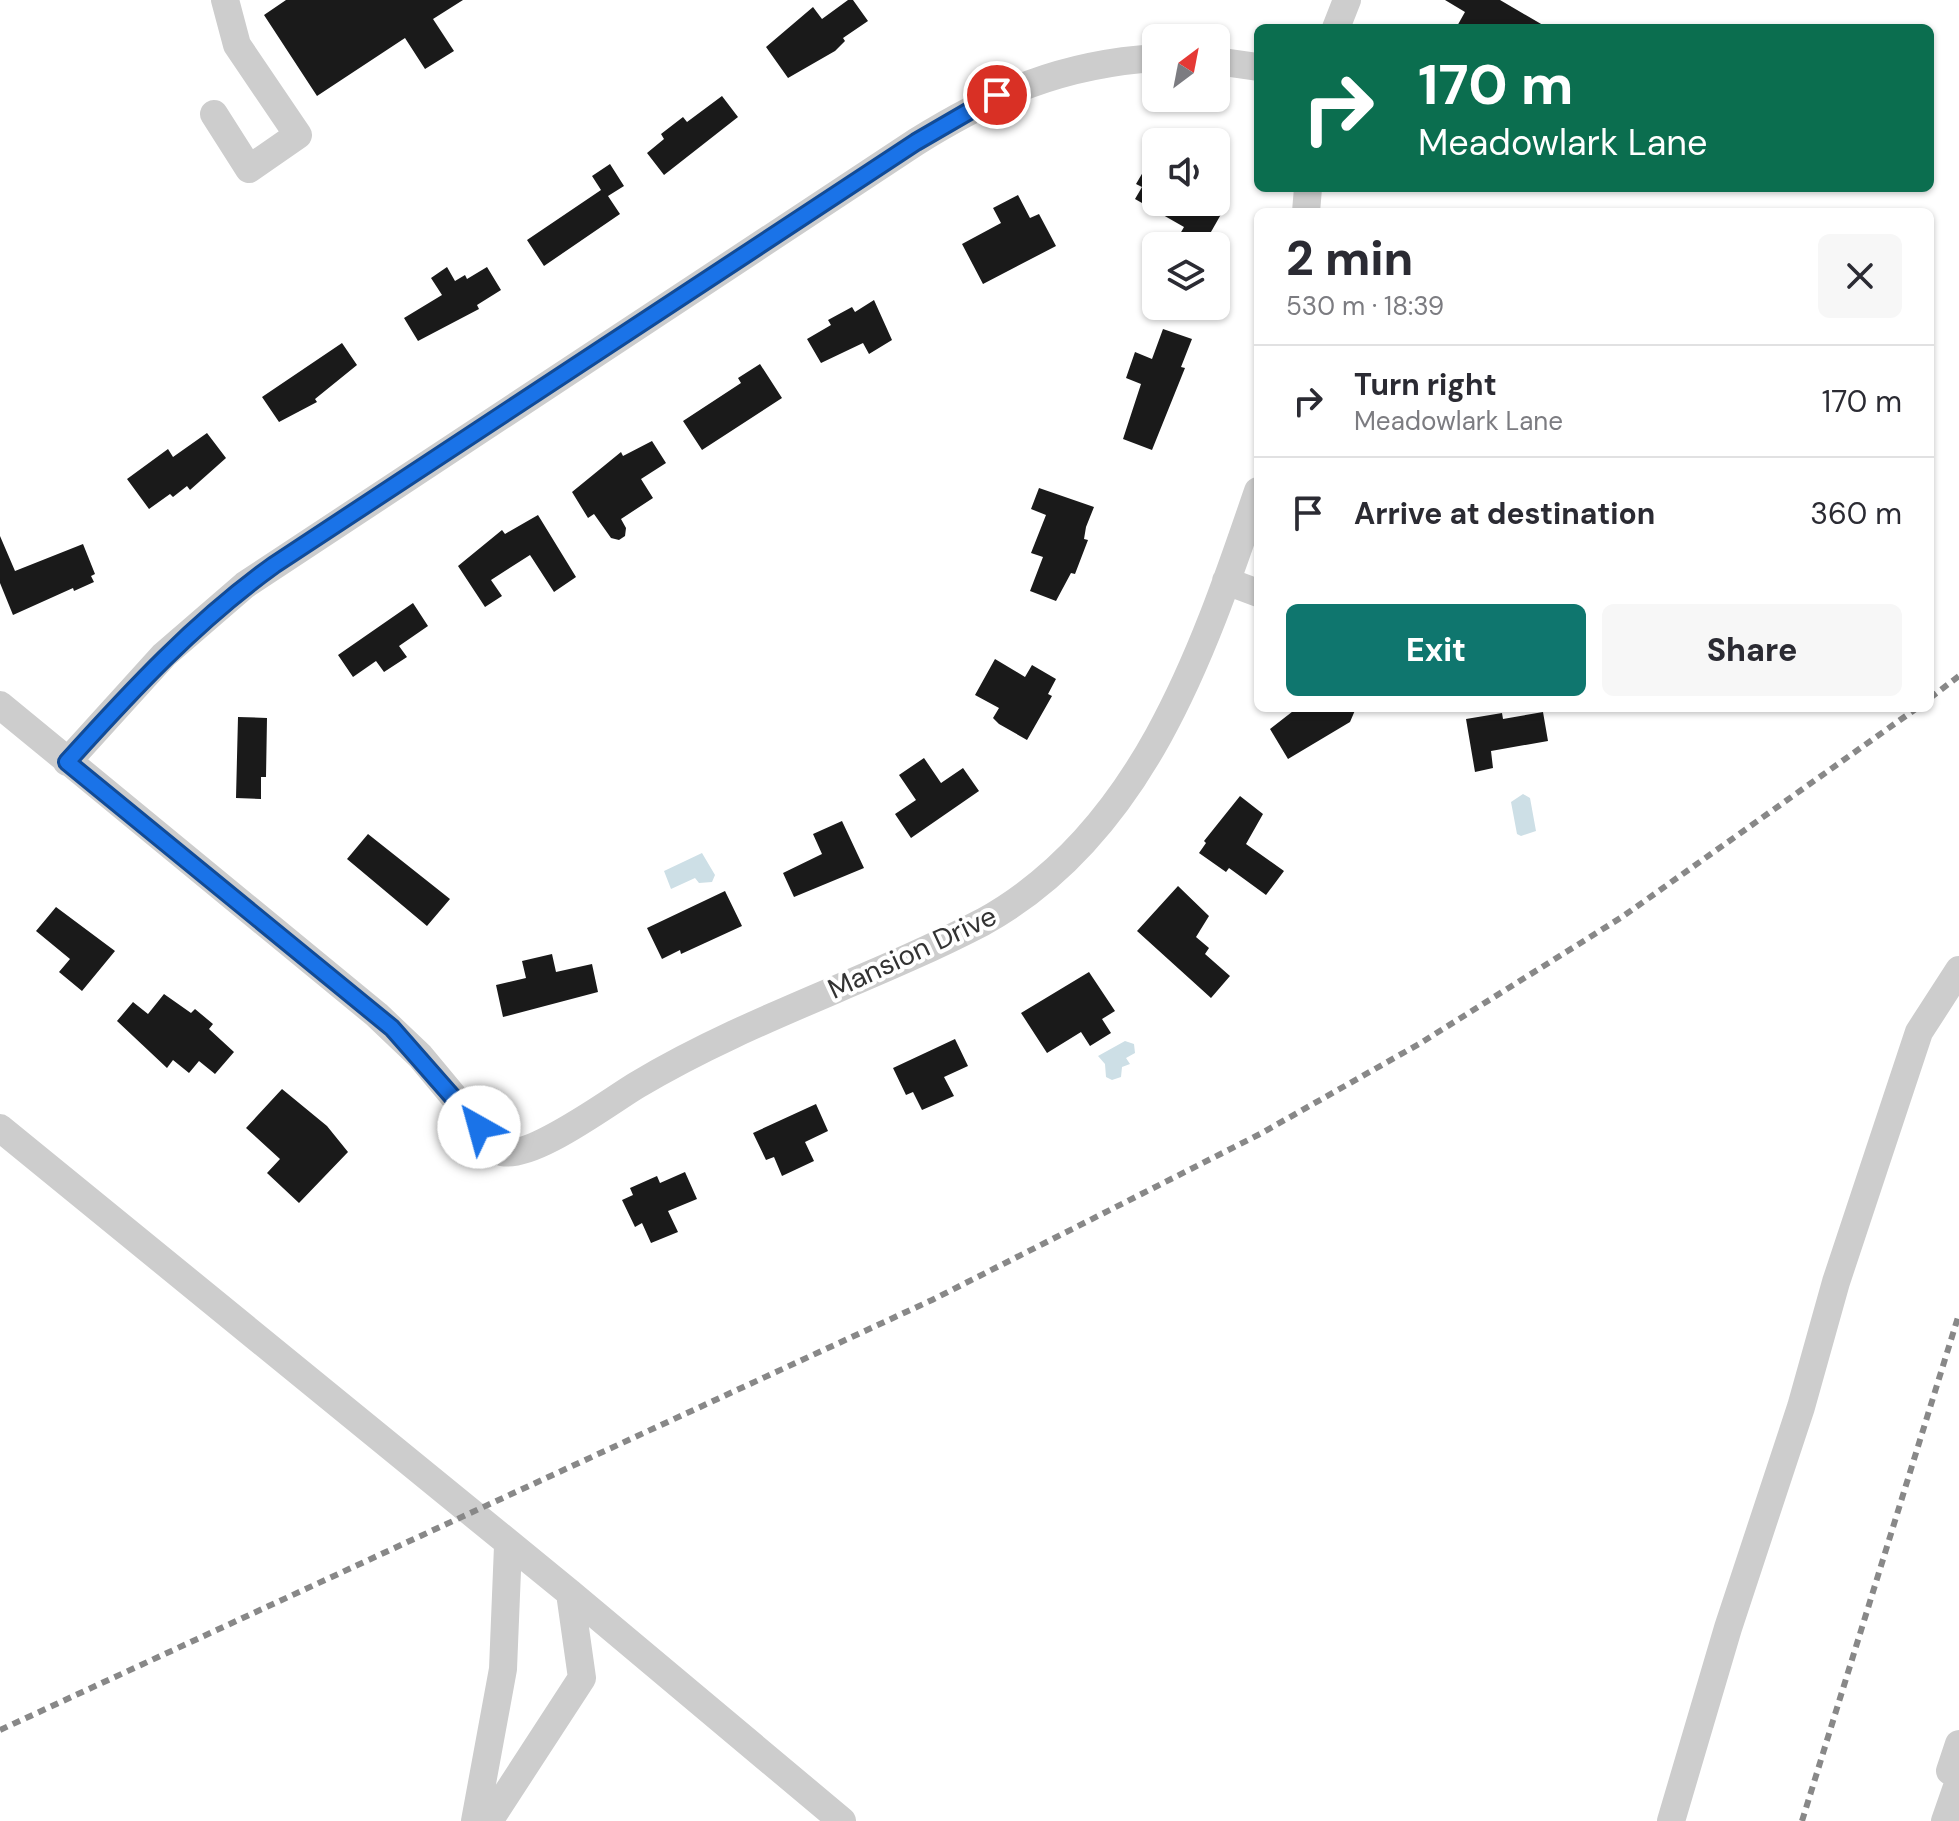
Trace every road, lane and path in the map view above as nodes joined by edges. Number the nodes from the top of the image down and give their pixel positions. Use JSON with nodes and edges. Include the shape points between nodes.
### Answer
{"nodes":[{"id":1,"x":225,"y":0,"type":"edge"},
{"id":2,"x":1347,"y":0,"type":"edge"},
{"id":3,"x":1338,"y":24,"type":"edge"},
{"id":4,"x":1142,"y":60,"type":"edge"},
{"id":5,"x":1230,"y":63,"type":"edge"},
{"id":6,"x":1254,"y":66,"type":"edge"},
{"id":7,"x":214,"y":114,"type":"dead end"},
{"id":8,"x":1254,"y":502,"type":"edge"},
{"id":9,"x":1226,"y":581,"type":"junction"},
{"id":10,"x":1254,"y":592,"type":"edge"},
{"id":11,"x":0,"y":705,"type":"edge"},
{"id":12,"x":67,"y":762,"type":"junction"},
{"id":13,"x":1959,"y":970,"type":"edge"},
{"id":14,"x":0,"y":1128,"type":"edge"},
{"id":15,"x":508,"y":1546,"type":"junction"},
{"id":16,"x":570,"y":1593,"type":"junction"},
{"id":17,"x":1959,"y":1744,"type":"edge"},
{"id":18,"x":1959,"y":1774,"type":"edge"},
{"id":19,"x":1959,"y":1781,"type":"edge"},
{"id":20,"x":475,"y":1821,"type":"edge"},
{"id":21,"x":489,"y":1821,"type":"edge"},
{"id":22,"x":842,"y":1821,"type":"edge"},
{"id":23,"x":1671,"y":1821,"type":"edge"},
{"id":24,"x":1945,"y":1821,"type":"edge"}],
"edges":[{"from":1,"to":7,"type":"street","via":[[237,45],[298,135],[249,169]]},
{"from":2,"to":3,"type":"street"},
{"from":4,"to":12,"type":"street","via":[[1023,84],[970,108],[916,142],[245,585],[164,655]]},
{"from":5,"to":6,"type":"street"},
{"from":8,"to":9,"type":"street","name":"Mansion Drive"},
{"from":9,"to":10,"type":"street"},
{"from":9,"to":12,"type":"street","name":"Mansion Drive","via":[[1178,698],[1125,793],[1070,856],[1022,897],[962,933],[703,1049],[513,1155],[493,1145],[392,1028]]},
{"from":11,"to":12,"type":"street"},
{"from":13,"to":23,"type":"street","via":[[1919,1032],[1836,1282]]},
{"from":14,"to":15,"type":"street"},
{"from":15,"to":16,"type":"street"},
{"from":15,"to":20,"type":"street","via":[[503,1669]]},
{"from":16,"to":21,"type":"street","via":[[582,1678]]},
{"from":16,"to":22,"type":"street"},
{"from":17,"to":18,"type":"street","via":[[1950,1771]]},
{"from":19,"to":24,"type":"street"}]}
